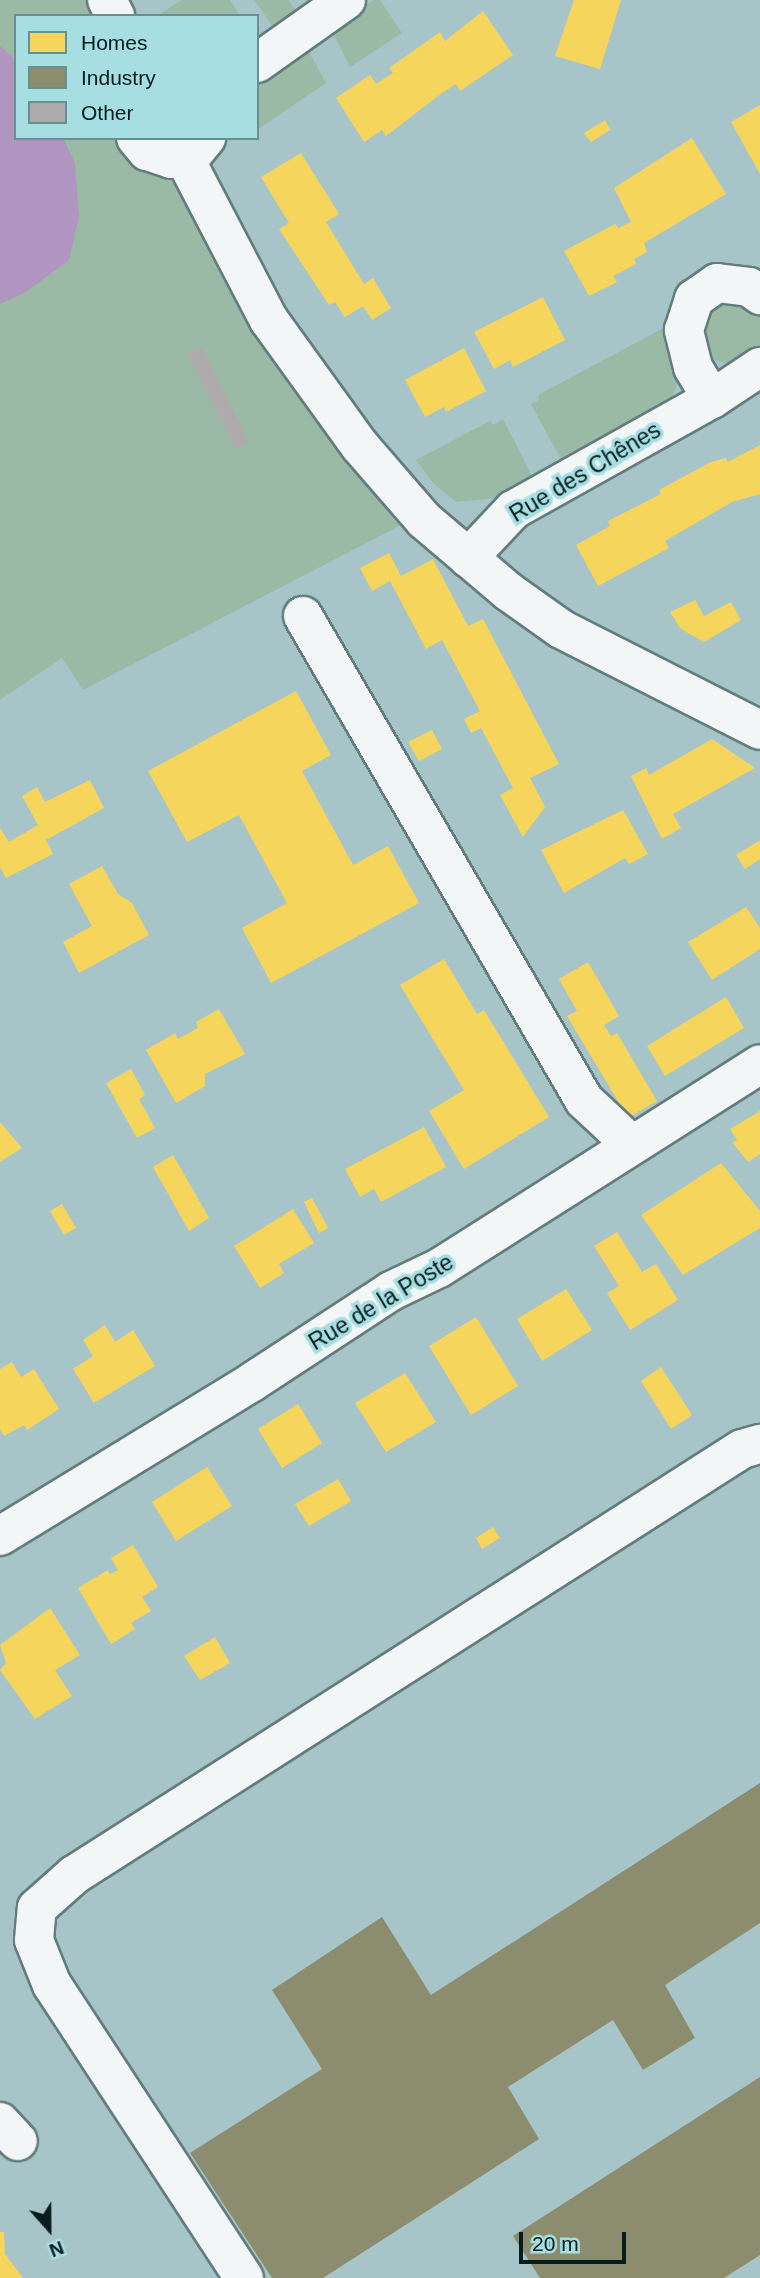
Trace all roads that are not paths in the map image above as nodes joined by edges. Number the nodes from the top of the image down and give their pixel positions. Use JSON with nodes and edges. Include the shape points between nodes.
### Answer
{"nodes":[{"id":1,"x":346,"y":0,"type":"edge"},
{"id":2,"x":259,"y":62,"type":"edge"},
{"id":3,"x":138,"y":140,"type":"edge"},
{"id":4,"x":195,"y":148,"type":"edge"},
{"id":5,"x":760,"y":296,"type":"edge"},
{"id":6,"x":760,"y":367,"type":"edge"},
{"id":7,"x":712,"y":399,"type":"junction"},
{"id":8,"x":468,"y":558,"type":"junction"},
{"id":9,"x":303,"y":616,"type":"dead end"},
{"id":10,"x":760,"y":730,"type":"edge"},
{"id":11,"x":760,"y":1064,"type":"edge"},
{"id":12,"x":630,"y":1143,"type":"junction"},
{"id":13,"x":760,"y":1444,"type":"edge"},
{"id":14,"x":0,"y":1536,"type":"edge"},
{"id":15,"x":244,"y":2278,"type":"edge"}],
"edges":[{"from":1,"to":2,"type":"street"},
{"from":3,"to":4,"type":"street","via":[[158,157]]},
{"from":4,"to":8,"type":"street","via":[[269,320],[317,389],[424,520]]},
{"from":5,"to":7,"type":"street","via":[[749,287],[717,283],[695,299],[684,330],[694,367]]},
{"from":6,"to":7,"type":"street","name":"Rue des Chênes"},
{"from":7,"to":8,"type":"street","name":"Rue des Chênes","via":[[513,510]]},
{"from":8,"to":10,"type":"street","via":[[561,629]]},
{"from":9,"to":12,"type":"street","via":[[584,1100]]},
{"from":11,"to":12,"type":"street","name":"Rue de la Poste"},
{"from":12,"to":14,"type":"street","name":"Rue de la Poste","via":[[439,1268],[391,1291]]},
{"from":13,"to":15,"type":"street","via":[[742,1449],[74,1875],[37,1908],[34,1940],[52,1985]]}]}
